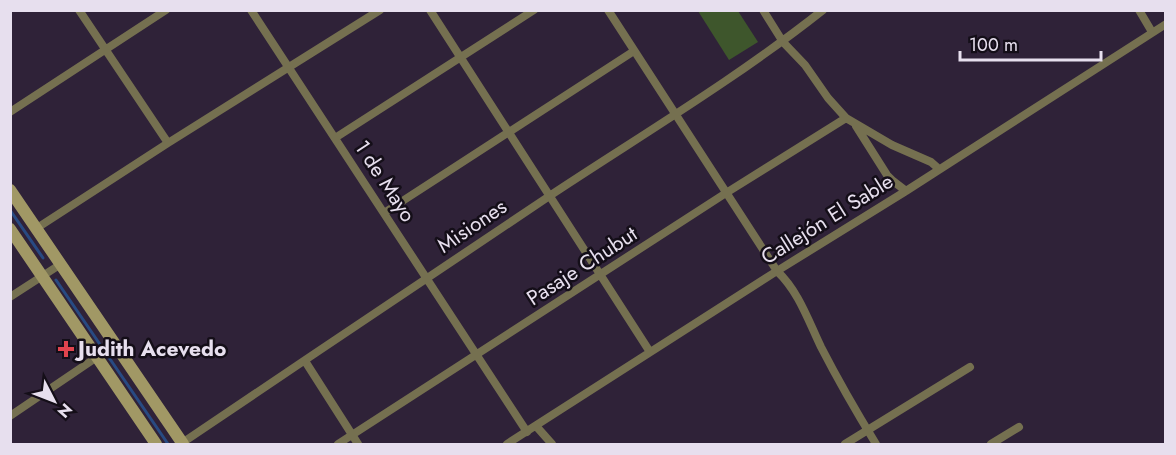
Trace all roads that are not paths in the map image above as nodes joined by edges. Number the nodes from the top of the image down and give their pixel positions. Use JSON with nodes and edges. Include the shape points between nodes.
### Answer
{"nodes":[{"id":1,"x":79,"y":10,"type":"edge"},
{"id":2,"x":166,"y":10,"type":"edge"},
{"id":3,"x":251,"y":10,"type":"edge"},
{"id":4,"x":380,"y":10,"type":"edge"},
{"id":5,"x":430,"y":10,"type":"edge"},
{"id":6,"x":534,"y":10,"type":"edge"},
{"id":7,"x":764,"y":10,"type":"edge"},
{"id":8,"x":823,"y":10,"type":"edge"},
{"id":9,"x":1139,"y":10,"type":"edge"},
{"id":10,"x":612,"y":12,"type":"edge"},
{"id":11,"x":1166,"y":24,"type":"edge"},
{"id":12,"x":1152,"y":32,"type":"junction"},
{"id":13,"x":783,"y":42,"type":"junction"},
{"id":14,"x":106,"y":50,"type":"junction"},
{"id":15,"x":634,"y":51,"type":"junction"},
{"id":16,"x":460,"y":58,"type":"junction"},
{"id":17,"x":289,"y":68,"type":"junction"},
{"id":18,"x":10,"y":112,"type":"edge"},
{"id":19,"x":675,"y":114,"type":"junction"},
{"id":20,"x":850,"y":120,"type":"junction"},
{"id":21,"x":509,"y":132,"type":"junction"},
{"id":22,"x":335,"y":138,"type":"junction"},
{"id":23,"x":168,"y":144,"type":"junction"},
{"id":24,"x":939,"y":169,"type":"junction"},
{"id":25,"x":10,"y":190,"type":"edge"},
{"id":26,"x":906,"y":191,"type":"junction"},
{"id":27,"x":726,"y":193,"type":"junction"},
{"id":28,"x":549,"y":196,"type":"junction"},
{"id":29,"x":384,"y":213,"type":"junction"},
{"id":30,"x":37,"y":228,"type":"junction"},
{"id":31,"x":10,"y":229,"type":"edge"},
{"id":32,"x":61,"y":264,"type":"junction"},
{"id":33,"x":777,"y":271,"type":"junction"},
{"id":34,"x":600,"y":275,"type":"junction"},
{"id":35,"x":43,"y":276,"type":"junction"},
{"id":36,"x":427,"y":278,"type":"junction"},
{"id":37,"x":10,"y":297,"type":"edge"},
{"id":38,"x":650,"y":352,"type":"junction"},
{"id":39,"x":477,"y":355,"type":"junction"},
{"id":40,"x":97,"y":357,"type":"junction"},
{"id":41,"x":305,"y":361,"type":"junction"},
{"id":42,"x":970,"y":367,"type":"dead end"},
{"id":43,"x":10,"y":416,"type":"edge"},
{"id":44,"x":536,"y":426,"type":"junction"},
{"id":45,"x":1019,"y":427,"type":"dead end"},
{"id":46,"x":867,"y":430,"type":"junction"},
{"id":47,"x":527,"y":432,"type":"junction"},
{"id":48,"x":352,"y":435,"type":"junction"},
{"id":49,"x":156,"y":444,"type":"edge"},
{"id":50,"x":182,"y":444,"type":"edge"},
{"id":51,"x":338,"y":444,"type":"edge"},
{"id":52,"x":358,"y":444,"type":"edge"},
{"id":53,"x":507,"y":444,"type":"edge"},
{"id":54,"x":552,"y":444,"type":"edge"},
{"id":55,"x":846,"y":444,"type":"edge"},
{"id":56,"x":876,"y":444,"type":"edge"},
{"id":57,"x":991,"y":444,"type":"edge"}],
"edges":[{"from":1,"to":14,"type":"street"},
{"from":2,"to":14,"type":"street"},
{"from":3,"to":17,"type":"street","name":"1 de Mayo"},
{"from":4,"to":17,"type":"street"},
{"from":5,"to":16,"type":"street"},
{"from":6,"to":16,"type":"street"},
{"from":7,"to":13,"type":"street"},
{"from":8,"to":13,"type":"street","name":"Misiones"},
{"from":9,"to":12,"type":"street"},
{"from":10,"to":15,"type":"street"},
{"from":11,"to":12,"type":"street","name":"Callejón El Sable"},
{"from":12,"to":24,"type":"street","name":"Callejón El Sable"},
{"from":13,"to":19,"type":"street","name":"Misiones"},
{"from":13,"to":20,"type":"street"},
{"from":14,"to":18,"type":"street"},
{"from":14,"to":23,"type":"street"},
{"from":15,"to":19,"type":"street"},
{"from":15,"to":21,"type":"street"},
{"from":16,"to":21,"type":"street"},
{"from":16,"to":22,"type":"street"},
{"from":17,"to":22,"type":"street","name":"1 de Mayo"},
{"from":17,"to":23,"type":"street"},
{"from":19,"to":27,"type":"street"},
{"from":19,"to":28,"type":"street","name":"Misiones"},
{"from":20,"to":24,"type":"street"},
{"from":20,"to":26,"type":"street","via":[[887,175]]},
{"from":20,"to":27,"type":"street","name":"Pasaje Chubut"},
{"from":21,"to":28,"type":"street"},
{"from":21,"to":29,"type":"street"},
{"from":22,"to":29,"type":"street","name":"1 de Mayo"},
{"from":23,"to":30,"type":"street"},
{"from":24,"to":26,"type":"street","name":"Callejón El Sable"},
{"from":25,"to":30,"type":"main road"},
{"from":26,"to":33,"type":"street","name":"Callejón El Sable"},
{"from":27,"to":33,"type":"street"},
{"from":27,"to":34,"type":"street","name":"Pasaje Chubut"},
{"from":28,"to":34,"type":"street"},
{"from":28,"to":36,"type":"street","name":"Misiones"},
{"from":29,"to":36,"type":"street","name":"1 de Mayo"},
{"from":30,"to":32,"type":"main road"},
{"from":31,"to":35,"type":"main road"},
{"from":32,"to":35,"type":"street"},
{"from":32,"to":50,"type":"main road"},
{"from":33,"to":38,"type":"street","name":"Callejón El Sable"},
{"from":33,"to":46,"type":"street","via":[[800,300]]},
{"from":34,"to":38,"type":"street"},
{"from":34,"to":39,"type":"street","name":"Pasaje Chubut"},
{"from":35,"to":37,"type":"street"},
{"from":35,"to":40,"type":"main road"},
{"from":36,"to":39,"type":"street","name":"1 de Mayo"},
{"from":36,"to":41,"type":"street","name":"Misiones"},
{"from":38,"to":44,"type":"street","name":"Callejón El Sable"},
{"from":39,"to":47,"type":"street","name":"1 de Mayo"},
{"from":39,"to":48,"type":"street","name":"Pasaje Chubut"},
{"from":40,"to":43,"type":"street"},
{"from":40,"to":49,"type":"main road"},
{"from":41,"to":48,"type":"street"},
{"from":41,"to":50,"type":"street","name":"Misiones"},
{"from":42,"to":46,"type":"street"},
{"from":44,"to":47,"type":"street","name":"Callejón El Sable"},
{"from":44,"to":54,"type":"street"},
{"from":45,"to":57,"type":"street"},
{"from":46,"to":55,"type":"street"},
{"from":46,"to":56,"type":"street"},
{"from":47,"to":53,"type":"street","name":"Callejón El Sable"},
{"from":48,"to":51,"type":"street","name":"Pasaje Chubut"},
{"from":48,"to":52,"type":"street"}]}
